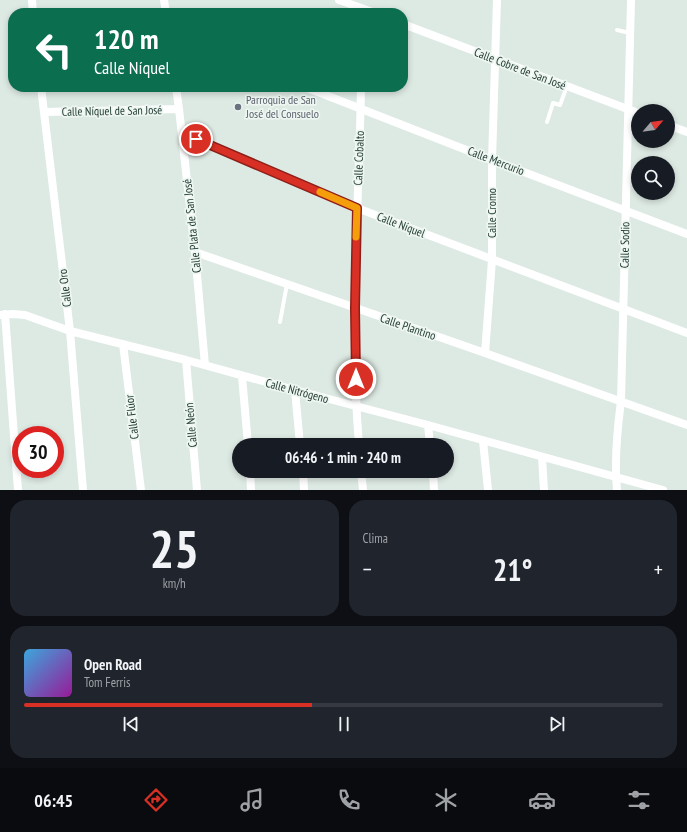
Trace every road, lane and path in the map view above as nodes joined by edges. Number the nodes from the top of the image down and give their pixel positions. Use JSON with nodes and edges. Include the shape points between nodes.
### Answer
{"nodes":[{"id":1,"x":339,"y":0,"type":"edge"},
{"id":2,"x":497,"y":0,"type":"edge"},
{"id":3,"x":631,"y":0,"type":"edge"},
{"id":4,"x":363,"y":7,"type":"edge"},
{"id":5,"x":408,"y":26,"type":"edge"},
{"id":6,"x":617,"y":30,"type":"dead end"},
{"id":7,"x":630,"y":33,"type":"junction"},
{"id":8,"x":495,"y":59,"type":"junction"},
{"id":9,"x":567,"y":86,"type":"junction"},
{"id":10,"x":42,"y":92,"type":"edge"},
{"id":11,"x":177,"y":92,"type":"edge"},
{"id":12,"x":318,"y":92,"type":"edge"},
{"id":13,"x":362,"y":92,"type":"edge"},
{"id":14,"x":361,"y":108,"type":"junction"},
{"id":15,"x":179,"y":109,"type":"junction"},
{"id":16,"x":628,"y":110,"type":"junction"},
{"id":17,"x":631,"y":111,"type":"edge"},
{"id":18,"x":44,"y":112,"type":"junction"},
{"id":19,"x":547,"y":122,"type":"dead end"},
{"id":20,"x":675,"y":128,"type":"edge"},
{"id":21,"x":687,"y":132,"type":"edge"},
{"id":22,"x":182,"y":133,"type":"junction"},
{"id":23,"x":492,"y":160,"type":"junction"},
{"id":24,"x":357,"y":208,"type":"junction"},
{"id":25,"x":625,"y":211,"type":"junction"},
{"id":26,"x":687,"y":234,"type":"edge"},
{"id":27,"x":195,"y":252,"type":"junction"},
{"id":28,"x":492,"y":260,"type":"junction"},
{"id":29,"x":287,"y":284,"type":"junction"},
{"id":30,"x":355,"y":308,"type":"junction"},
{"id":31,"x":624,"y":309,"type":"junction"},
{"id":32,"x":3,"y":314,"type":"edge"},
{"id":33,"x":280,"y":322,"type":"dead end"},
{"id":34,"x":70,"y":331,"type":"junction"},
{"id":35,"x":687,"y":333,"type":"edge"},
{"id":36,"x":124,"y":344,"type":"junction"},
{"id":37,"x":484,"y":353,"type":"junction"},
{"id":38,"x":186,"y":360,"type":"junction"},
{"id":39,"x":205,"y":365,"type":"junction"},
{"id":40,"x":242,"y":376,"type":"junction"},
{"id":41,"x":295,"y":390,"type":"junction"},
{"id":42,"x":621,"y":401,"type":"junction"},
{"id":43,"x":356,"y":407,"type":"junction"},
{"id":44,"x":428,"y":425,"type":"junction"},
{"id":45,"x":687,"y":425,"type":"edge"},
{"id":46,"x":247,"y":438,"type":"edge"},
{"id":47,"x":299,"y":438,"type":"edge"},
{"id":48,"x":358,"y":438,"type":"edge"},
{"id":49,"x":429,"y":438,"type":"edge"},
{"id":50,"x":483,"y":441,"type":"junction"},
{"id":51,"x":542,"y":457,"type":"junction"},
{"id":52,"x":616,"y":476,"type":"junction"},
{"id":53,"x":250,"y":478,"type":"edge"},
{"id":54,"x":303,"y":478,"type":"edge"},
{"id":55,"x":362,"y":478,"type":"edge"},
{"id":56,"x":433,"y":478,"type":"edge"},
{"id":57,"x":18,"y":490,"type":"edge"},
{"id":58,"x":83,"y":490,"type":"edge"},
{"id":59,"x":141,"y":490,"type":"edge"},
{"id":60,"x":197,"y":490,"type":"edge"},
{"id":61,"x":251,"y":490,"type":"edge"},
{"id":62,"x":304,"y":490,"type":"edge"},
{"id":63,"x":363,"y":490,"type":"edge"},
{"id":64,"x":434,"y":490,"type":"edge"},
{"id":65,"x":488,"y":490,"type":"edge"},
{"id":66,"x":544,"y":490,"type":"edge"},
{"id":67,"x":617,"y":490,"type":"edge"},
{"id":68,"x":663,"y":490,"type":"edge"}],
"edges":[{"from":1,"to":4,"type":"street"},
{"from":2,"to":8,"type":"street","name":"Calle Cromo"},
{"from":3,"to":7,"type":"street","name":"Calle Sodio"},
{"from":5,"to":8,"type":"street","name":"Calle Cobre de San José"},
{"from":6,"to":7,"type":"lane"},
{"from":7,"to":16,"type":"street","name":"Calle Sodio"},
{"from":8,"to":9,"type":"street","name":"Calle Cobre de San José"},
{"from":8,"to":23,"type":"street","name":"Calle Cromo"},
{"from":9,"to":16,"type":"street","name":"Calle Cobre de San José"},
{"from":9,"to":19,"type":"lane","via":[[560,105],[552,103]]},
{"from":10,"to":18,"type":"street","name":"Calle Oro"},
{"from":11,"to":15,"type":"street","name":"Calle Plata de San José"},
{"from":12,"to":14,"type":"street","name":"Calle Mercurio"},
{"from":13,"to":14,"type":"street","name":"Calle Cobalto"},
{"from":14,"to":23,"type":"street","name":"Calle Mercurio"},
{"from":14,"to":24,"type":"street","name":"Calle Cobalto"},
{"from":15,"to":18,"type":"street","name":"Calle Níquel de San José"},
{"from":15,"to":22,"type":"street","name":"Calle Plata de San José"},
{"from":16,"to":17,"type":"street","name":"Calle Cobre de San José"},
{"from":16,"to":25,"type":"street","name":"Calle Sodio"},
{"from":18,"to":34,"type":"street","name":"Calle Oro"},
{"from":20,"to":21,"type":"street"},
{"from":22,"to":24,"type":"street","name":"Calle Níquel"},
{"from":22,"to":27,"type":"street","name":"Calle Plata de San José"},
{"from":23,"to":25,"type":"street","name":"Calle Mercurio"},
{"from":23,"to":28,"type":"street","name":"Calle Cromo"},
{"from":24,"to":28,"type":"street","name":"Calle Níquel"},
{"from":24,"to":30,"type":"street","name":"Calle Cobalto"},
{"from":25,"to":26,"type":"street","name":"Calle Mercurio"},
{"from":25,"to":31,"type":"street","name":"Calle Sodio"},
{"from":27,"to":29,"type":"street","name":"Calle Plantino"},
{"from":27,"to":39,"type":"street","name":"Calle Plata de San José"},
{"from":28,"to":31,"type":"street","name":"Calle Níquel"},
{"from":28,"to":37,"type":"street","name":"Calle Cromo"},
{"from":29,"to":30,"type":"street","name":"Calle Plantino"},
{"from":29,"to":33,"type":"lane"},
{"from":30,"to":37,"type":"street","name":"Calle Plantino"},
{"from":30,"to":43,"type":"street","name":"Calle Cobalto"},
{"from":31,"to":35,"type":"street","name":"Calle Níquel"},
{"from":31,"to":42,"type":"street","name":"Calle Sodio"},
{"from":32,"to":34,"type":"street","name":"Calle Nitrógeno","via":[[25,315]]},
{"from":32,"to":57,"type":"street"},
{"from":34,"to":36,"type":"street","name":"Calle Nitrógeno"},
{"from":34,"to":58,"type":"street","name":"Calle Oro"},
{"from":36,"to":38,"type":"street","name":"Calle Nitrógeno"},
{"from":36,"to":59,"type":"street","name":"Calle Flúor"},
{"from":37,"to":42,"type":"street","name":"Calle Plantino"},
{"from":38,"to":39,"type":"street","name":"Calle Nitrógeno"},
{"from":38,"to":60,"type":"street","name":"Calle Neón"},
{"from":39,"to":40,"type":"street","name":"Calle Nitrógeno"},
{"from":40,"to":41,"type":"street","name":"Calle Nitrógeno"},
{"from":40,"to":46,"type":"street"},
{"from":41,"to":43,"type":"street","name":"Calle Nitrógeno"},
{"from":41,"to":47,"type":"street"},
{"from":42,"to":45,"type":"street","name":"Calle Plantino"},
{"from":42,"to":52,"type":"street","name":"Calle Sodio","via":[[617,427]]},
{"from":43,"to":44,"type":"street","name":"Calle Nitrógeno"},
{"from":43,"to":48,"type":"street","name":"Calle Cobalto"},
{"from":44,"to":49,"type":"street"},
{"from":44,"to":50,"type":"street","name":"Calle Nitrógeno"},
{"from":50,"to":51,"type":"street","name":"Calle Nitrógeno"},
{"from":50,"to":65,"type":"street"},
{"from":51,"to":52,"type":"street","name":"Calle Nitrógeno"},
{"from":51,"to":66,"type":"street"},
{"from":52,"to":67,"type":"street","name":"Calle Sodio"},
{"from":52,"to":68,"type":"street","name":"Calle Nitrógeno"},
{"from":53,"to":61,"type":"street"},
{"from":54,"to":62,"type":"street"},
{"from":55,"to":63,"type":"street"},
{"from":56,"to":64,"type":"street"}]}
